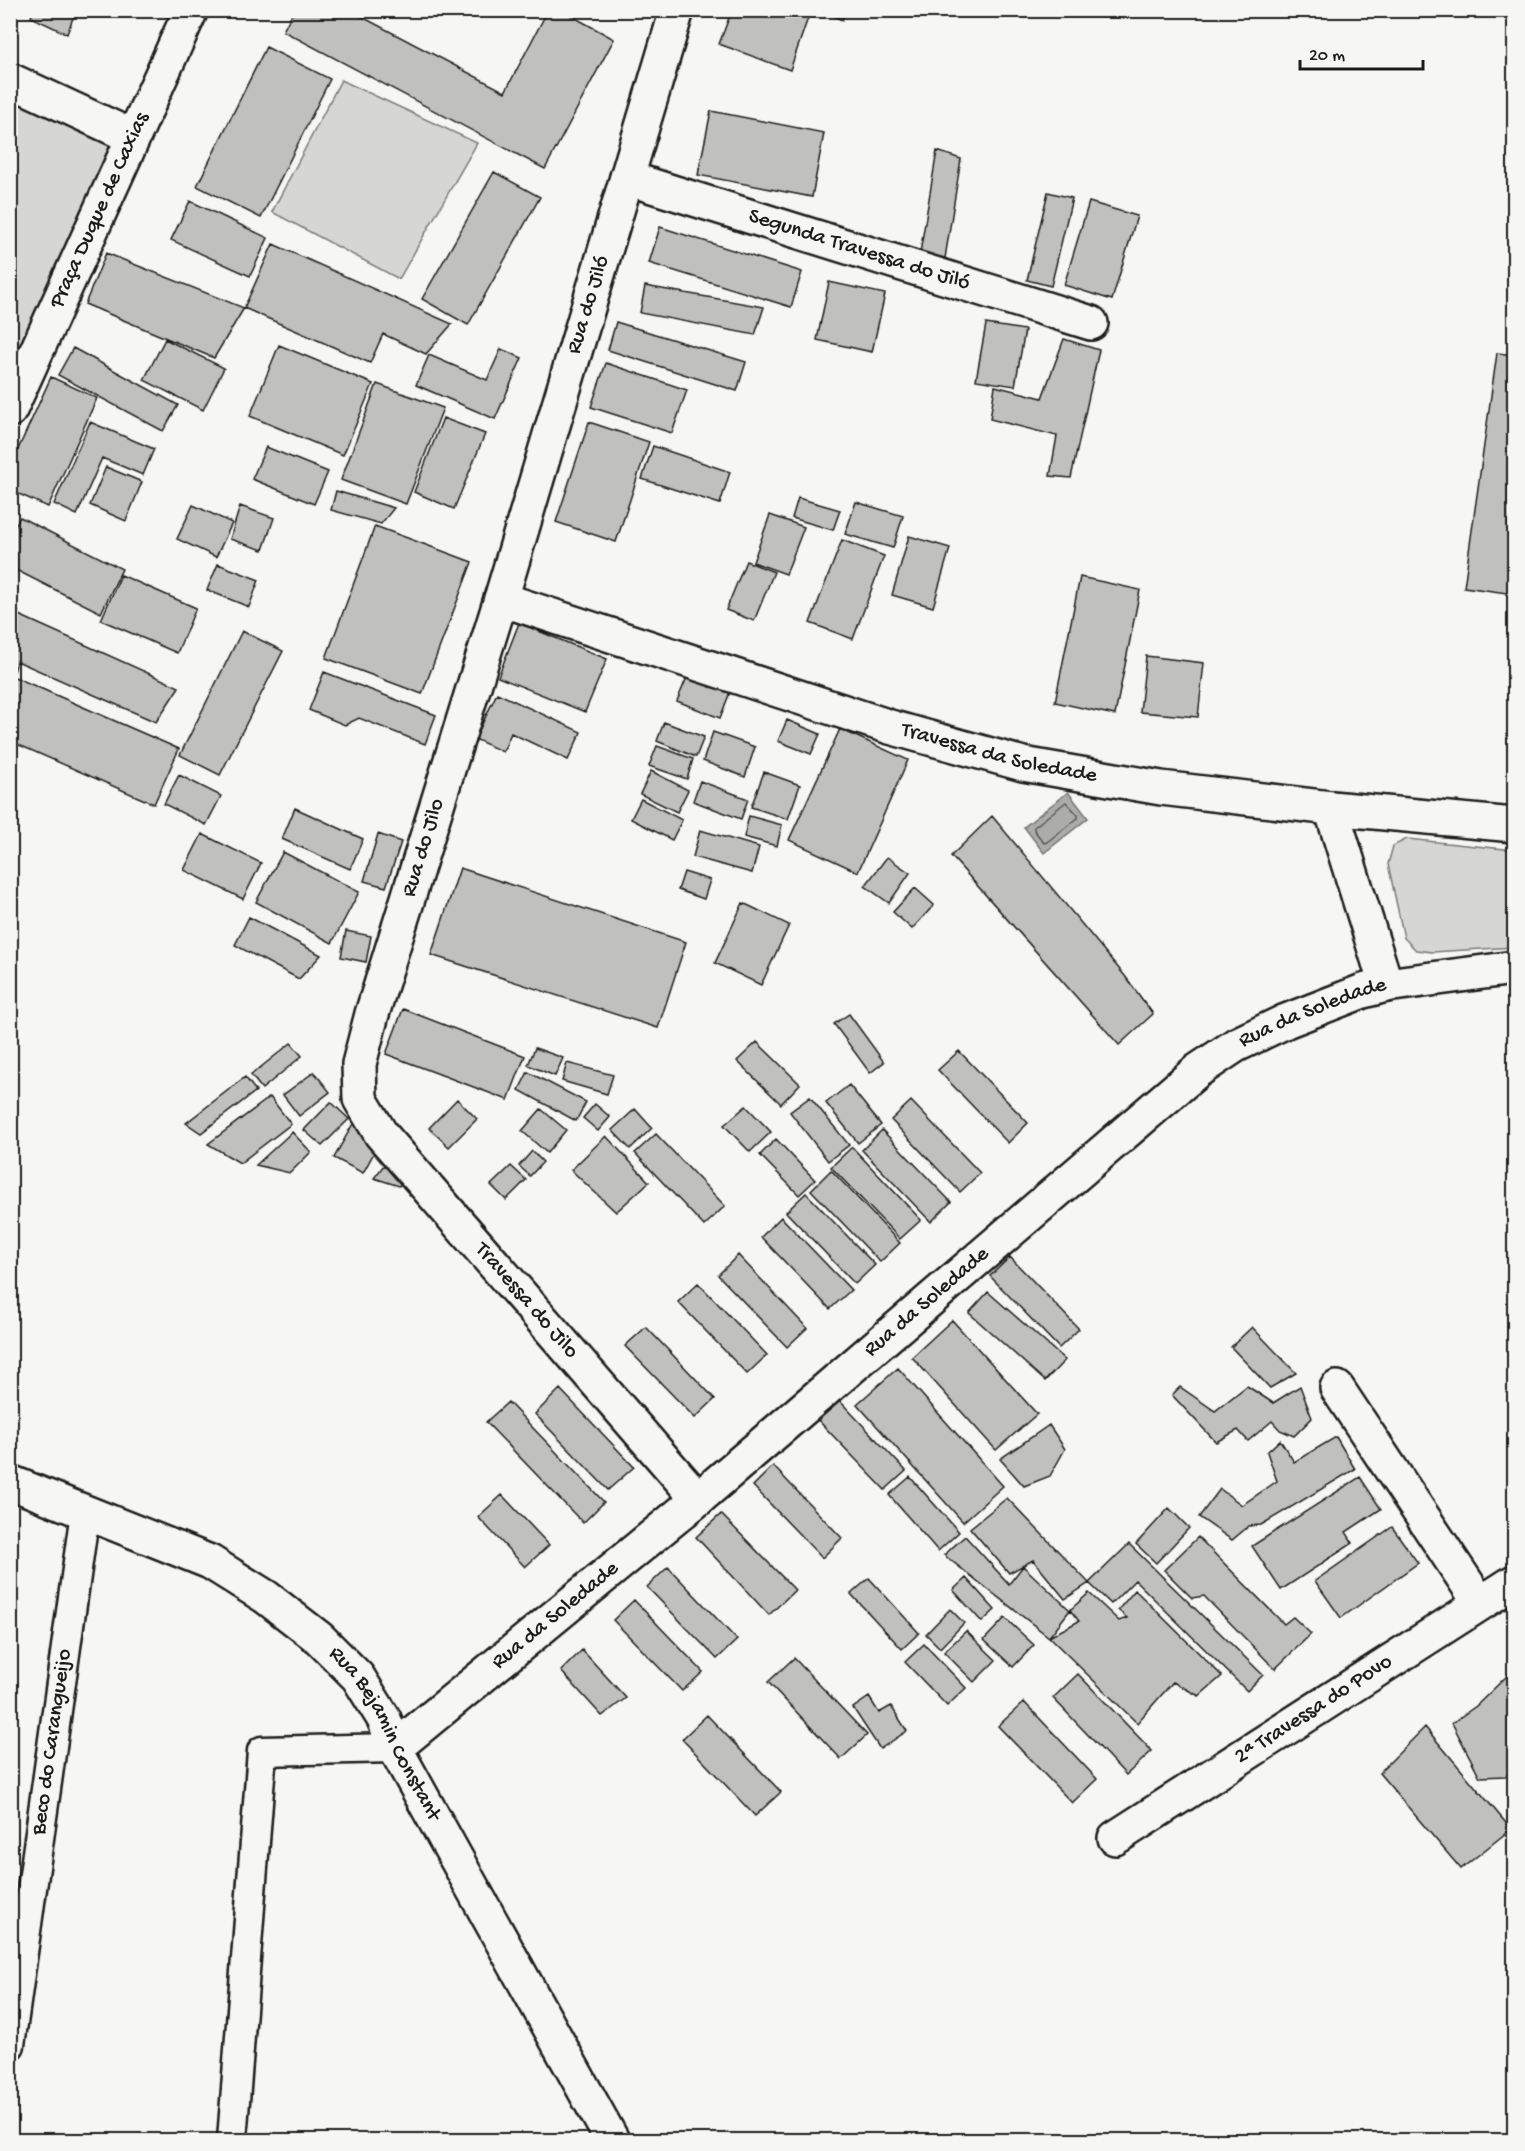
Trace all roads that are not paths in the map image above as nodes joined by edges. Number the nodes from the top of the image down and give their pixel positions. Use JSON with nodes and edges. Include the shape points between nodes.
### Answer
{"nodes":[{"id":1,"x":191,"y":10,"type":"edge"},
{"id":2,"x":677,"y":10,"type":"edge"},
{"id":3,"x":10,"y":80,"type":"edge"},
{"id":4,"x":133,"y":137,"type":"junction"},
{"id":5,"x":627,"y":178,"type":"junction"},
{"id":6,"x":1091,"y":323,"type":"dead end"},
{"id":7,"x":10,"y":410,"type":"edge"},
{"id":8,"x":501,"y":599,"type":"junction"},
{"id":9,"x":1331,"y":808,"type":"junction"},
{"id":10,"x":1515,"y":825,"type":"edge"},
{"id":11,"x":1515,"y":968,"type":"edge"},
{"id":12,"x":1386,"y":985,"type":"junction"},
{"id":13,"x":360,"y":1099,"type":"joint"},
{"id":14,"x":1337,"y":1388,"type":"dead end"},
{"id":15,"x":10,"y":1482,"type":"edge"},
{"id":16,"x":698,"y":1499,"type":"junction"},
{"id":17,"x":85,"y":1512,"type":"junction"},
{"id":18,"x":1515,"y":1582,"type":"edge"},
{"id":19,"x":1480,"y":1603,"type":"junction"},
{"id":20,"x":395,"y":1748,"type":"junction"},
{"id":21,"x":1115,"y":1838,"type":"dead end"},
{"id":22,"x":10,"y":2045,"type":"edge"},
{"id":23,"x":232,"y":2140,"type":"edge"},
{"id":24,"x":612,"y":2140,"type":"edge"}],
"edges":[{"from":1,"to":4,"type":"street","name":"Praça Duque de Caxias"},
{"from":2,"to":5,"type":"street","name":"Rua do Jiló"},
{"from":3,"to":4,"type":"street"},
{"from":4,"to":7,"type":"street","name":"Praça Duque de Caxias"},
{"from":5,"to":6,"type":"street","name":"Segunda Travessa do Jiló"},
{"from":5,"to":8,"type":"street","name":"Rua do Jiló"},
{"from":8,"to":9,"type":"street","name":"Travessa da Soledade","via":[[890,727],[1023,764],[1161,788]]},
{"from":8,"to":13,"type":"street","name":"Rua do Jilo","via":[[372,1014],[359,1064]]},
{"from":9,"to":10,"type":"street","name":"Travessa da Soledade"},
{"from":9,"to":12,"type":"street"},
{"from":11,"to":12,"type":"street","name":"Rua da Soledade"},
{"from":12,"to":16,"type":"street","name":"Rua da Soledade","via":[[1286,1022],[1236,1045],[1197,1071]]},
{"from":13,"to":16,"type":"street","name":"Travessa do Jilo","via":[[381,1134]]},
{"from":14,"to":19,"type":"street"},
{"from":15,"to":17,"type":"street","name":"Rua Bejamin Constant"},
{"from":16,"to":20,"type":"street","name":"Rua da Soledade"},
{"from":17,"to":20,"type":"street","name":"Rua Bejamin Constant","via":[[210,1562],[319,1638],[358,1677],[384,1719]]},
{"from":17,"to":22,"type":"street","name":"Beco do Carangueijo"},
{"from":18,"to":19,"type":"street","name":"2ª Travessa do Povo"},
{"from":19,"to":21,"type":"street","name":"2ª Travessa do Povo"},
{"from":20,"to":23,"type":"street","via":[[262,1751]]},
{"from":20,"to":24,"type":"street","name":"Rua Bejamin Constant"}]}
